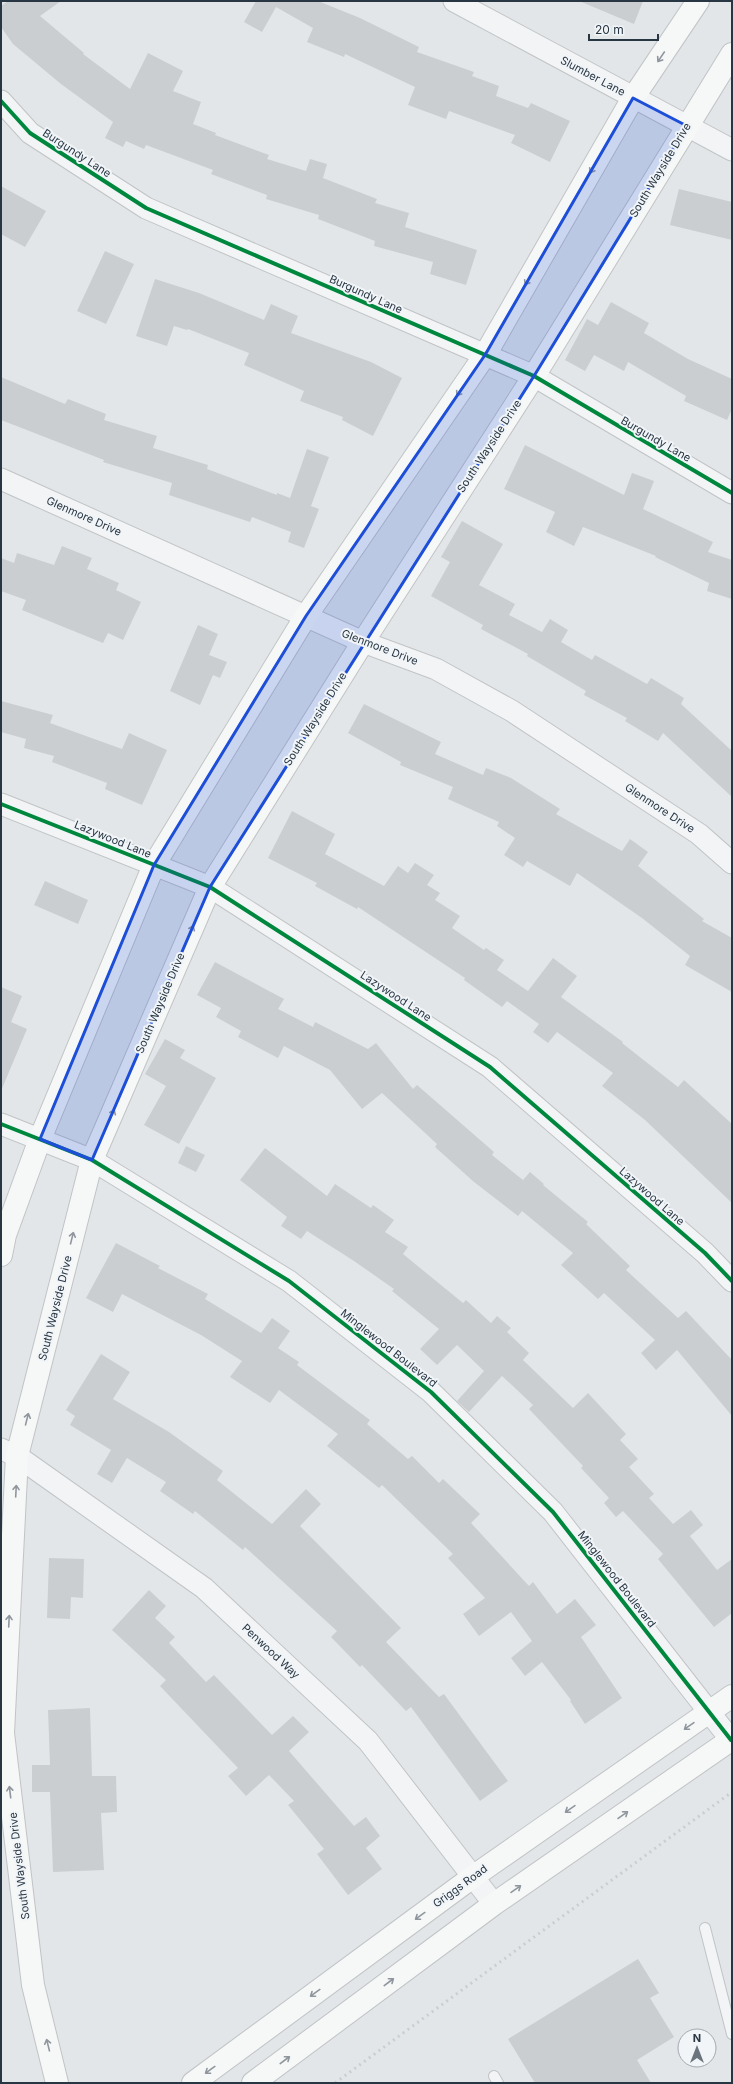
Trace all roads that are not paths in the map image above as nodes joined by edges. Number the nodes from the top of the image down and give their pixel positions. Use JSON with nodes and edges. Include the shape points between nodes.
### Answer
{"nodes":[{"id":1,"x":454,"y":1,"type":"edge"},
{"id":2,"x":698,"y":1,"type":"edge"},
{"id":3,"x":732,"y":54,"type":"edge"},
{"id":4,"x":633,"y":98,"type":"junction"},
{"id":5,"x":1,"y":101,"type":"edge"},
{"id":6,"x":686,"y":126,"type":"junction"},
{"id":7,"x":732,"y":150,"type":"edge"},
{"id":8,"x":484,"y":355,"type":"junction"},
{"id":9,"x":534,"y":376,"type":"junction"},
{"id":10,"x":1,"y":479,"type":"edge"},
{"id":11,"x":732,"y":493,"type":"edge"},
{"id":12,"x":306,"y":616,"type":"junction"},
{"id":13,"x":363,"y":642,"type":"junction"},
{"id":14,"x":1,"y":804,"type":"edge"},
{"id":15,"x":732,"y":863,"type":"edge"},
{"id":16,"x":154,"y":865,"type":"junction"},
{"id":17,"x":210,"y":887,"type":"junction"},
{"id":18,"x":1,"y":1124,"type":"edge"},
{"id":19,"x":40,"y":1139,"type":"junction"},
{"id":20,"x":92,"y":1160,"type":"junction"},
{"id":21,"x":1,"y":1255,"type":"edge"},
{"id":22,"x":732,"y":1282,"type":"edge"},
{"id":23,"x":9,"y":1453,"type":"edge"},
{"id":24,"x":732,"y":1696,"type":"edge"},
{"id":25,"x":709,"y":1712,"type":"junction"},
{"id":26,"x":2,"y":1733,"type":"edge"},
{"id":27,"x":731,"y":1740,"type":"edge"},
{"id":28,"x":474,"y":1876,"type":"junction"},
{"id":29,"x":494,"y":1904,"type":"junction"},
{"id":30,"x":705,"y":1928,"type":"dead end"},
{"id":31,"x":732,"y":2034,"type":"edge"},
{"id":32,"x":57,"y":2083,"type":"edge"},
{"id":33,"x":194,"y":2083,"type":"edge"},
{"id":34,"x":254,"y":2083,"type":"edge"}],
"edges":[{"from":1,"to":4,"type":"street","name":"Slumber Lane"},
{"from":2,"to":4,"type":"main road","one_way":true},
{"from":3,"to":6,"type":"main road","name":"South Wayside Drive"},
{"from":4,"to":6,"type":"street","name":"Slumber Lane"},
{"from":4,"to":8,"type":"main road","one_way":true},
{"from":5,"to":8,"type":"street","name":"Burgundy Lane","via":[[30,134],[146,208]]},
{"from":6,"to":7,"type":"street","name":"Slumber Lane"},
{"from":6,"to":9,"type":"main road","name":"South Wayside Drive"},
{"from":8,"to":9,"type":"street","name":"Burgundy Lane"},
{"from":8,"to":12,"type":"main road","one_way":true},
{"from":9,"to":11,"type":"street","name":"Burgundy Lane"},
{"from":9,"to":13,"type":"main road","name":"South Wayside Drive"},
{"from":10,"to":12,"type":"street","name":"Glenmore Drive"},
{"from":12,"to":13,"type":"street","name":"Glenmore Drive"},
{"from":12,"to":16,"type":"main road"},
{"from":13,"to":15,"type":"street","name":"Glenmore Drive","via":[[436,669],[512,711],[699,834]]},
{"from":13,"to":17,"type":"main road","name":"South Wayside Drive"},
{"from":14,"to":16,"type":"street","name":"Lazywood Lane"},
{"from":16,"to":17,"type":"street","name":"Lazywood Lane"},
{"from":16,"to":19,"type":"main road"},
{"from":20,"to":17,"type":"main road","name":"South Wayside Drive","one_way":true},
{"from":17,"to":22,"type":"street","name":"Lazywood Lane","via":[[490,1067],[705,1253]]},
{"from":18,"to":19,"type":"street","name":"Minglewood Boulevard"},
{"from":19,"to":20,"type":"street","name":"Minglewood Boulevard"},
{"from":19,"to":21,"type":"main road","via":[[5,1235]]},
{"from":23,"to":20,"type":"main road","name":"South Wayside Drive","one_way":true},
{"from":20,"to":25,"type":"street","name":"Minglewood Boulevard","via":[[289,1281],[431,1392],[553,1512]]},
{"from":26,"to":23,"type":"main road","name":"South Wayside Drive","one_way":true},
{"from":23,"to":28,"type":"street","name":"Penwood Way","via":[[204,1588],[368,1741]]},
{"from":24,"to":25,"type":"main road","name":"Griggs Road"},
{"from":25,"to":27,"type":"street","name":"Minglewood Boulevard"},
{"from":25,"to":28,"type":"main road","name":"Griggs Road","one_way":true},
{"from":32,"to":26,"type":"main road","name":"South Wayside Drive","one_way":true,"via":[[33,1985]]},
{"from":29,"to":27,"type":"main road","one_way":true},
{"from":28,"to":29,"type":"street","name":"Penwood Way"},
{"from":28,"to":33,"type":"main road","name":"Griggs Road","one_way":true},
{"from":34,"to":29,"type":"main road","one_way":true},
{"from":30,"to":31,"type":"lane"}]}
